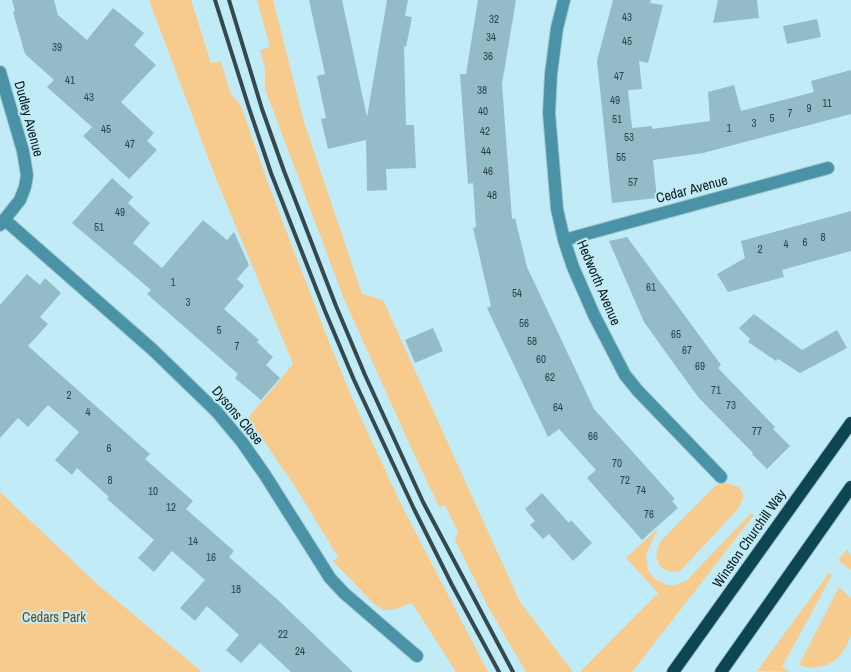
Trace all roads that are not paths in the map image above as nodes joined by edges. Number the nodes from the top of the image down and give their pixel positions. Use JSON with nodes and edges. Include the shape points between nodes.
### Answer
{"nodes":[{"id":1,"x":564,"y":0,"type":"edge"},
{"id":2,"x":0,"y":72,"type":"edge"},
{"id":3,"x":828,"y":168,"type":"dead end"},
{"id":4,"x":2,"y":222,"type":"edge"},
{"id":5,"x":564,"y":240,"type":"junction"},
{"id":6,"x":851,"y":423,"type":"edge"},
{"id":7,"x":721,"y":477,"type":"dead end"},
{"id":8,"x":851,"y":487,"type":"edge"},
{"id":9,"x":417,"y":656,"type":"dead end"},
{"id":10,"x":673,"y":672,"type":"edge"},
{"id":11,"x":721,"y":672,"type":"edge"}],
"edges":[{"from":1,"to":5,"type":"street","name":"Hedworth Avenue","via":[[557,28],[549,113],[557,209]]},
{"from":2,"to":4,"type":"street","name":"Dudley Avenue","via":[[27,175],[20,200]]},
{"from":3,"to":5,"type":"street","name":"Cedar Avenue"},
{"from":4,"to":9,"type":"street","name":"Dysons Close","via":[[153,350],[217,412],[265,475],[330,578]]},
{"from":5,"to":7,"type":"street","name":"Hedworth Avenue","via":[[594,315],[625,375]]},
{"from":6,"to":10,"type":"main road","name":"Winston Churchill Way"},
{"from":8,"to":11,"type":"main road"}]}
